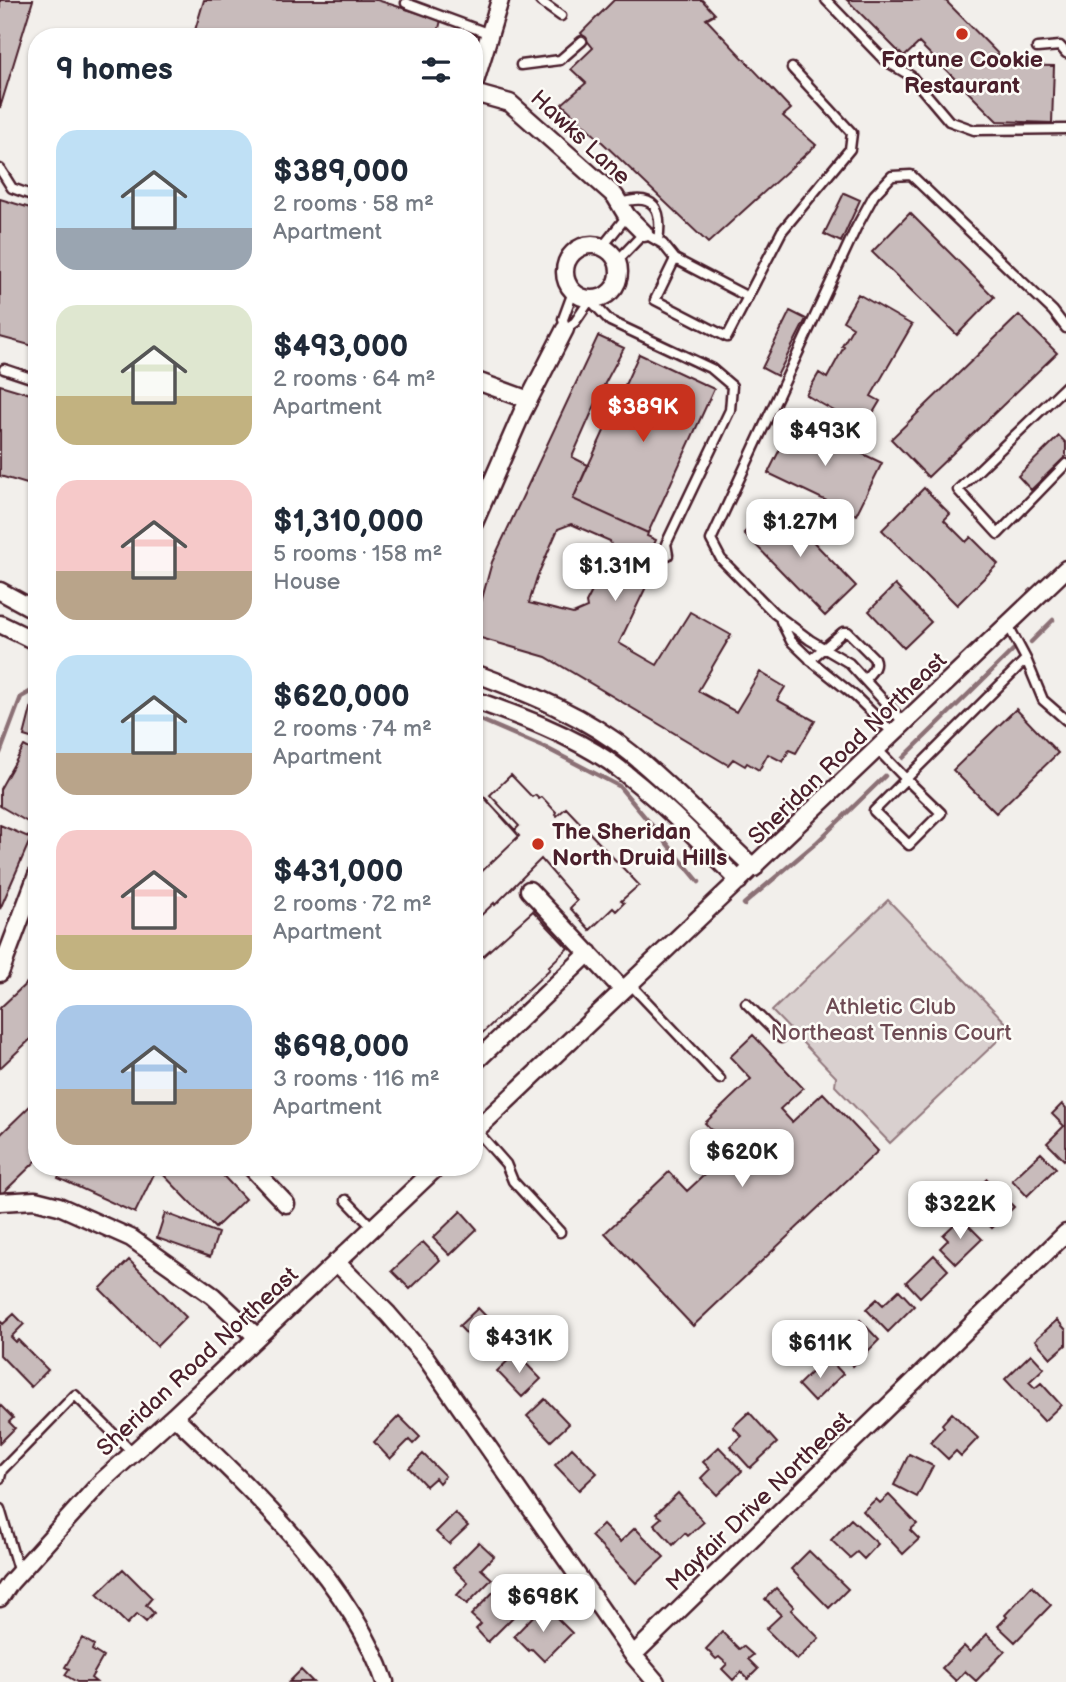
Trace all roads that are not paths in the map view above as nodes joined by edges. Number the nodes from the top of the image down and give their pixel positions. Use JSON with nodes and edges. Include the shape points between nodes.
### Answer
{"nodes":[{"id":1,"x":500,"y":0,"type":"edge"},
{"id":2,"x":826,"y":0,"type":"edge"},
{"id":3,"x":540,"y":1,"type":"edge"},
{"id":4,"x":406,"y":3,"type":"dead end"},
{"id":5,"x":561,"y":16,"type":"dead end"},
{"id":6,"x":474,"y":28,"type":"edge"},
{"id":7,"x":483,"y":31,"type":"edge"},
{"id":8,"x":490,"y":34,"type":"junction"},
{"id":9,"x":582,"y":41,"type":"dead end"},
{"id":10,"x":1037,"y":48,"type":"dead end"},
{"id":11,"x":1066,"y":53,"type":"edge"},
{"id":12,"x":483,"y":56,"type":"edge"},
{"id":13,"x":521,"y":65,"type":"dead end"},
{"id":14,"x":792,"y":68,"type":"dead end"},
{"id":15,"x":483,"y":96,"type":"edge"},
{"id":16,"x":1066,"y":129,"type":"edge"},
{"id":17,"x":0,"y":169,"type":"edge"},
{"id":18,"x":28,"y":194,"type":"edge"},
{"id":19,"x":623,"y":210,"type":"junction"},
{"id":20,"x":651,"y":237,"type":"junction"},
{"id":21,"x":603,"y":246,"type":"junction"},
{"id":22,"x":675,"y":260,"type":"junction"},
{"id":23,"x":617,"y":261,"type":"junction"},
{"id":24,"x":573,"y":292,"type":"junction"},
{"id":25,"x":748,"y":297,"type":"junction"},
{"id":26,"x":590,"y":300,"type":"junction"},
{"id":27,"x":1066,"y":328,"type":"edge"},
{"id":28,"x":565,"y":329,"type":"junction"},
{"id":29,"x":4,"y":369,"type":"dead end"},
{"id":30,"x":28,"y":377,"type":"edge"},
{"id":31,"x":483,"y":383,"type":"edge"},
{"id":32,"x":1066,"y":386,"type":"edge"},
{"id":33,"x":529,"y":400,"type":"junction"},
{"id":34,"x":1066,"y":464,"type":"edge"},
{"id":35,"x":483,"y":503,"type":"edge"},
{"id":36,"x":668,"y":555,"type":"dead end"},
{"id":37,"x":1066,"y":569,"type":"edge"},
{"id":38,"x":7,"y":595,"type":"edge"},
{"id":39,"x":28,"y":606,"type":"edge"},
{"id":40,"x":780,"y":618,"type":"junction"},
{"id":41,"x":1008,"y":625,"type":"junction"},
{"id":42,"x":1,"y":627,"type":"edge"},
{"id":43,"x":28,"y":638,"type":"edge"},
{"id":44,"x":823,"y":649,"type":"junction"},
{"id":45,"x":1026,"y":659,"type":"junction"},
{"id":46,"x":810,"y":660,"type":"junction"},
{"id":47,"x":483,"y":676,"type":"edge"},
{"id":48,"x":865,"y":679,"type":"junction"},
{"id":49,"x":483,"y":703,"type":"edge"},
{"id":50,"x":1066,"y":720,"type":"edge"},
{"id":51,"x":900,"y":729,"type":"junction"},
{"id":52,"x":878,"y":750,"type":"junction"},
{"id":53,"x":906,"y":779,"type":"junction"},
{"id":54,"x":754,"y":867,"type":"junction"},
{"id":55,"x":739,"y":881,"type":"junction"},
{"id":56,"x":528,"y":890,"type":"dead end"},
{"id":57,"x":28,"y":899,"type":"edge"},
{"id":58,"x":589,"y":953,"type":"junction"},
{"id":59,"x":0,"y":974,"type":"edge"},
{"id":60,"x":626,"y":987,"type":"junction"},
{"id":61,"x":746,"y":1003,"type":"dead end"},
{"id":62,"x":781,"y":1038,"type":"dead end"},
{"id":63,"x":483,"y":1054,"type":"edge"},
{"id":64,"x":720,"y":1079,"type":"dead end"},
{"id":65,"x":483,"y":1123,"type":"edge"},
{"id":66,"x":483,"y":1140,"type":"edge"},
{"id":67,"x":260,"y":1176,"type":"edge"},
{"id":68,"x":428,"y":1176,"type":"edge"},
{"id":69,"x":346,"y":1200,"type":"dead end"},
{"id":70,"x":0,"y":1202,"type":"edge"},
{"id":71,"x":286,"y":1204,"type":"dead end"},
{"id":72,"x":373,"y":1228,"type":"junction"},
{"id":73,"x":560,"y":1232,"type":"dead end"},
{"id":74,"x":1066,"y":1233,"type":"edge"},
{"id":75,"x":336,"y":1262,"type":"junction"},
{"id":76,"x":257,"y":1337,"type":"junction"},
{"id":77,"x":174,"y":1416,"type":"junction"},
{"id":78,"x":133,"y":1452,"type":"junction"},
{"id":79,"x":0,"y":1478,"type":"edge"},
{"id":80,"x":0,"y":1509,"type":"edge"},
{"id":81,"x":19,"y":1573,"type":"junction"},
{"id":82,"x":0,"y":1597,"type":"edge"},
{"id":83,"x":633,"y":1655,"type":"junction"},
{"id":84,"x":385,"y":1682,"type":"edge"},
{"id":85,"x":656,"y":1682,"type":"edge"}],
"edges":[{"from":1,"to":8,"type":"street"},
{"from":2,"to":16,"type":"lane","via":[[884,60],[911,76],[949,121],[974,130]]},
{"from":3,"to":5,"type":"lane"},
{"from":4,"to":6,"type":"lane"},
{"from":7,"to":8,"type":"lane"},
{"from":8,"to":12,"type":"street"},
{"from":9,"to":13,"type":"lane","via":[[560,60]]},
{"from":10,"to":11,"type":"lane","via":[[1060,46]]},
{"from":14,"to":25,"type":"lane","via":[[852,132],[850,149],[782,231]]},
{"from":15,"to":19,"type":"street","name":"Hawks Lane","via":[[510,103],[615,196]]},
{"from":17,"to":18,"type":"lane","via":[[12,188]]},
{"from":19,"to":20,"type":"street","name":"Hawks Lane"},
{"from":19,"to":20,"type":"lane","via":[[636,198],[648,201],[661,221]]},
{"from":19,"to":21,"type":"lane"},
{"from":20,"to":22,"type":"lane"},
{"from":20,"to":23,"type":"lane"},
{"from":21,"to":23,"type":"street"},
{"from":21,"to":24,"type":"street","via":[[579,248],[567,260],[565,277]]},
{"from":22,"to":25,"type":"lane"},
{"from":22,"to":25,"type":"lane","via":[[655,300],[715,331],[727,337]]},
{"from":23,"to":26,"type":"street","via":[[619,279],[614,288],[600,299]]},
{"from":24,"to":26,"type":"street"},
{"from":24,"to":28,"type":"lane","via":[[563,319]]},
{"from":26,"to":28,"type":"lane"},
{"from":26,"to":36,"type":"lane","via":[[610,321],[712,369],[732,386],[730,410],[666,544]]},
{"from":27,"to":40,"type":"lane","via":[[911,175],[892,176],[883,185],[856,228],[710,540],[721,559]]},
{"from":28,"to":33,"type":"street"},
{"from":29,"to":30,"type":"lane"},
{"from":31,"to":33,"type":"street"},
{"from":32,"to":34,"type":"lane","via":[[958,490],[998,534]]},
{"from":33,"to":35,"type":"street"},
{"from":37,"to":41,"type":"street","name":"Sheridan Road Northeast"},
{"from":38,"to":39,"type":"street"},
{"from":38,"to":42,"type":"street"},
{"from":40,"to":44,"type":"lane"},
{"from":40,"to":46,"type":"lane","via":[[791,641]]},
{"from":41,"to":45,"type":"lane"},
{"from":41,"to":51,"type":"street","name":"Sheridan Road Northeast"},
{"from":42,"to":43,"type":"street"},
{"from":44,"to":46,"type":"lane"},
{"from":44,"to":48,"type":"lane","via":[[849,663]]},
{"from":44,"to":48,"type":"lane","via":[[848,632],[876,663]]},
{"from":45,"to":50,"type":"lane","via":[[1043,700]]},
{"from":45,"to":53,"type":"lane"},
{"from":46,"to":51,"type":"lane"},
{"from":47,"to":54,"type":"street","via":[[578,718],[630,752]]},
{"from":48,"to":51,"type":"lane"},
{"from":49,"to":55,"type":"street","via":[[568,738],[608,761],[663,804]]},
{"from":51,"to":52,"type":"street","name":"Sheridan Road Northeast"},
{"from":52,"to":53,"type":"lane"},
{"from":52,"to":54,"type":"street","name":"Sheridan Road Northeast"},
{"from":53,"to":53,"type":"lane","via":[[874,811],[909,845],[941,813]]},
{"from":54,"to":55,"type":"street","name":"Sheridan Road Northeast"},
{"from":55,"to":60,"type":"street","name":"Sheridan Road Northeast"},
{"from":56,"to":58,"type":"street"},
{"from":57,"to":59,"type":"street"},
{"from":58,"to":60,"type":"street"},
{"from":58,"to":63,"type":"street"},
{"from":60,"to":64,"type":"lane"},
{"from":60,"to":65,"type":"street","name":"Sheridan Road Northeast"},
{"from":61,"to":62,"type":"lane"},
{"from":66,"to":73,"type":"lane"},
{"from":67,"to":71,"type":"street"},
{"from":68,"to":72,"type":"street","name":"Sheridan Road Northeast"},
{"from":69,"to":72,"type":"lane"},
{"from":70,"to":76,"type":"street","via":[[35,1200],[60,1206],[131,1238],[214,1296]]},
{"from":72,"to":75,"type":"street","name":"Sheridan Road Northeast"},
{"from":74,"to":83,"type":"street","name":"Mayfair Drive Northeast"},
{"from":75,"to":76,"type":"street","name":"Sheridan Road Northeast"},
{"from":75,"to":83,"type":"street","via":[[426,1358]]},
{"from":76,"to":77,"type":"street","name":"Sheridan Road Northeast"},
{"from":77,"to":78,"type":"street","name":"Sheridan Road Northeast"},
{"from":77,"to":84,"type":"street","via":[[305,1549],[363,1632]]},
{"from":78,"to":79,"type":"lane","via":[[75,1395],[2,1470]]},
{"from":78,"to":81,"type":"street","name":"Sheridan Road Northeast"},
{"from":80,"to":81,"type":"lane"},
{"from":81,"to":82,"type":"street","name":"Sheridan Road Northeast"},
{"from":83,"to":85,"type":"street"}]}
